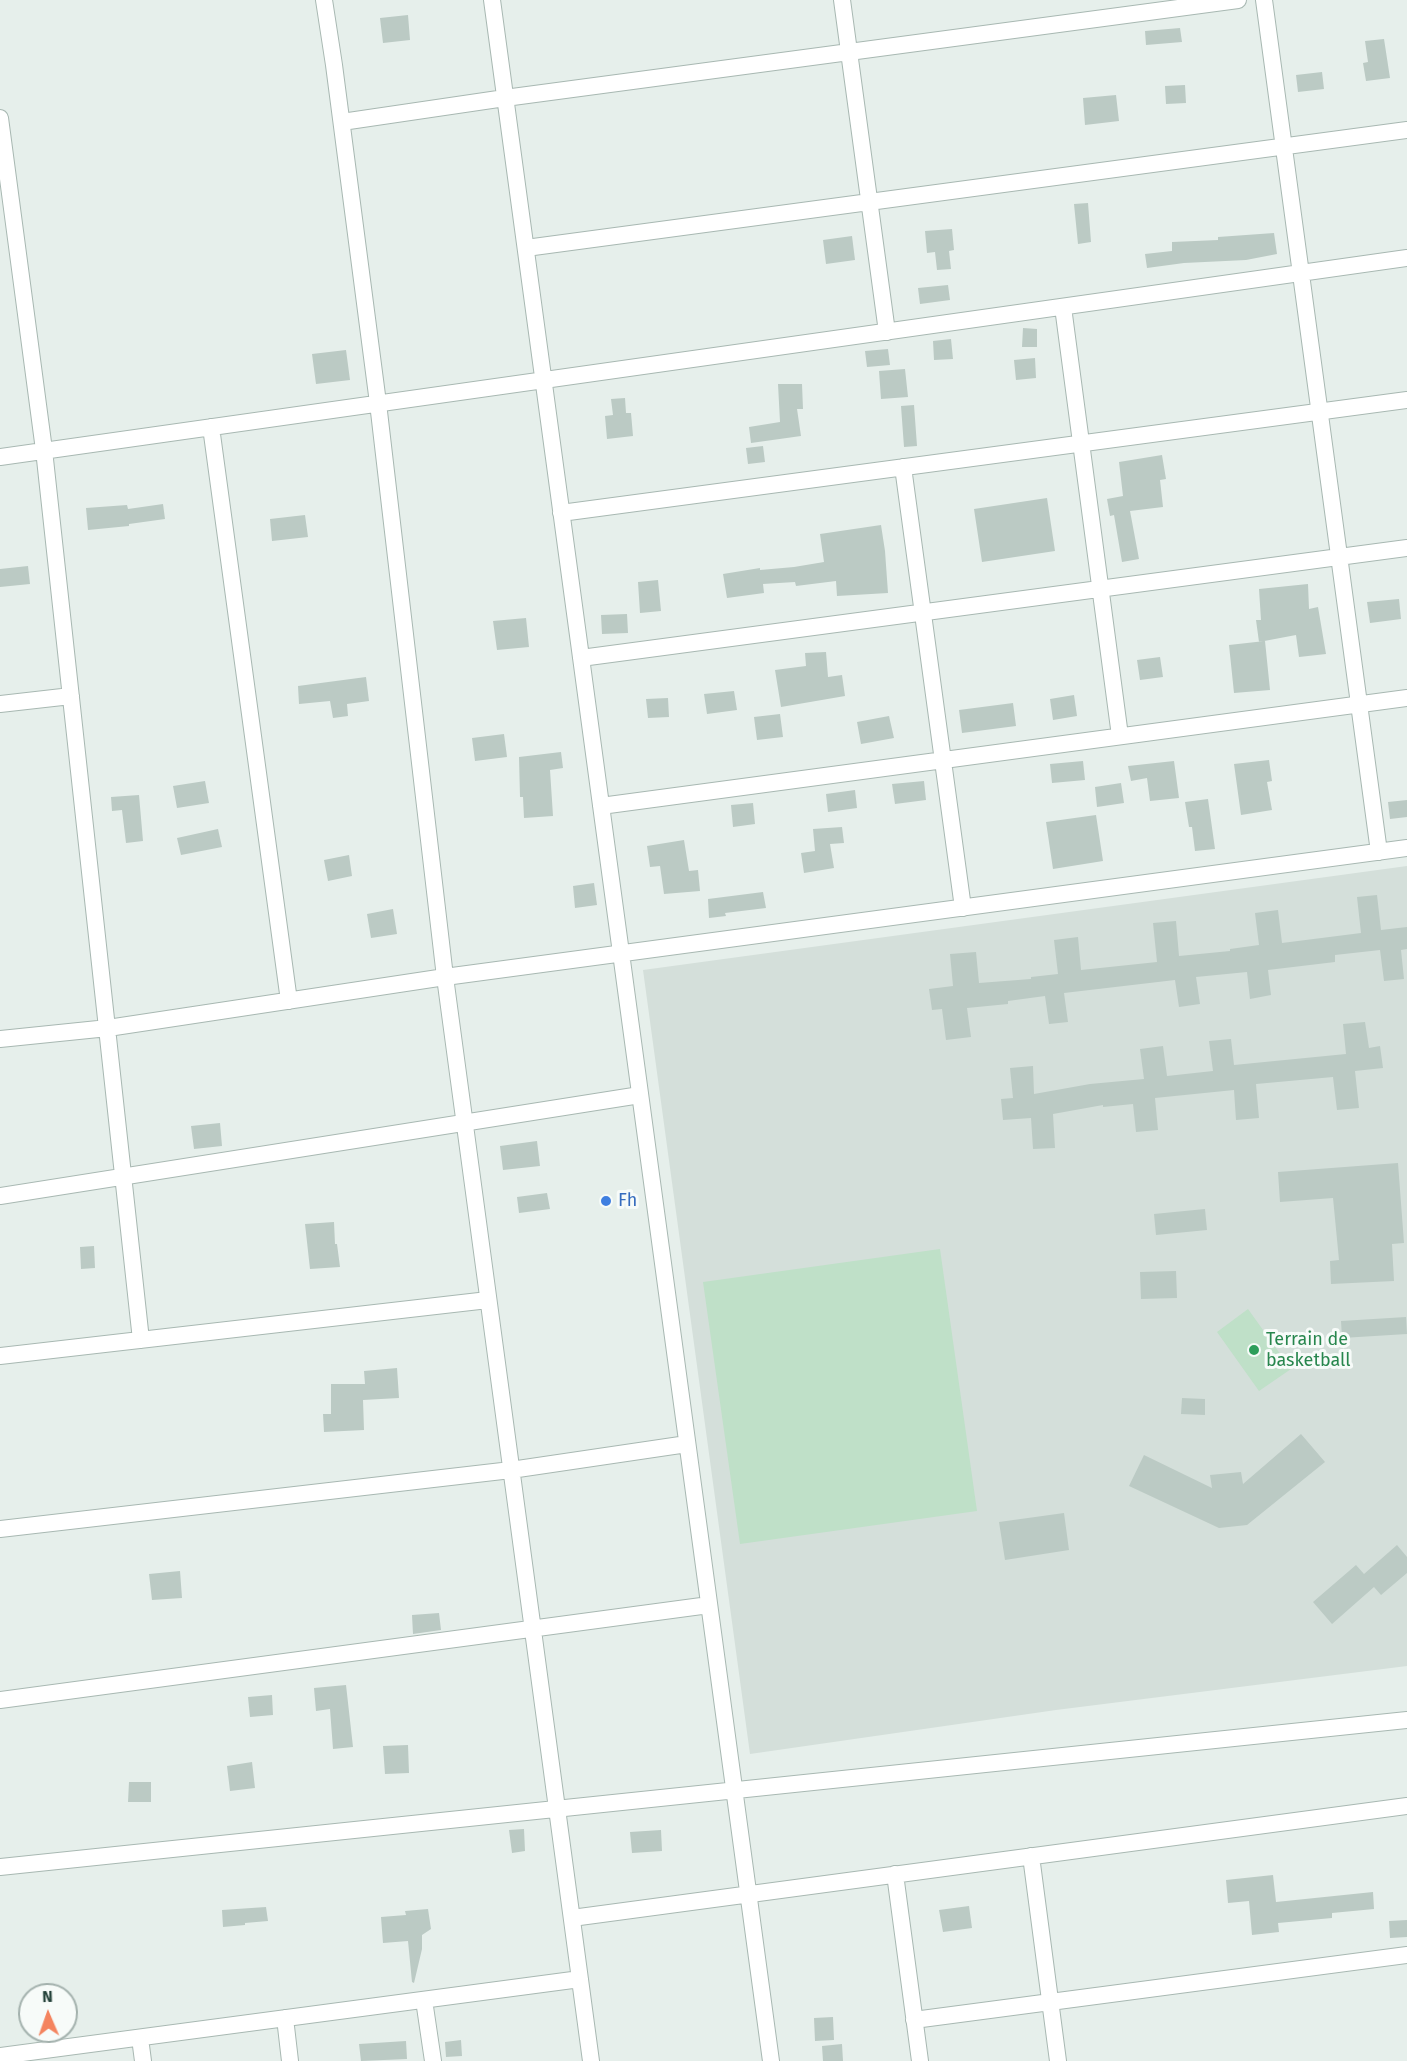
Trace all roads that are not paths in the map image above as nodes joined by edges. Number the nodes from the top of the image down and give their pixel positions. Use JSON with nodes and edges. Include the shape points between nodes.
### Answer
{"nodes":[{"id":1,"x":324,"y":0,"type":"edge"},
{"id":2,"x":492,"y":0,"type":"edge"},
{"id":3,"x":842,"y":0,"type":"edge"},
{"id":4,"x":1238,"y":0,"type":"edge"},
{"id":5,"x":1264,"y":0,"type":"edge"},
{"id":6,"x":849,"y":52,"type":"junction"},
{"id":7,"x":505,"y":98,"type":"junction"},
{"id":8,"x":0,"y":118,"type":"edge"},
{"id":9,"x":342,"y":122,"type":"junction"},
{"id":10,"x":1407,"y":130,"type":"edge"},
{"id":11,"x":1284,"y":147,"type":"junction"},
{"id":12,"x":869,"y":202,"type":"junction"},
{"id":13,"x":526,"y":248,"type":"junction"},
{"id":14,"x":1407,"y":258,"type":"edge"},
{"id":15,"x":1302,"y":273,"type":"junction"},
{"id":16,"x":1063,"y":307,"type":"junction"},
{"id":17,"x":887,"y":332,"type":"junction"},
{"id":18,"x":544,"y":380,"type":"junction"},
{"id":19,"x":1407,"y":400,"type":"edge"},
{"id":20,"x":378,"y":403,"type":"junction"},
{"id":21,"x":1320,"y":412,"type":"junction"},
{"id":22,"x":211,"y":427,"type":"junction"},
{"id":23,"x":1081,"y":444,"type":"junction"},
{"id":24,"x":44,"y":450,"type":"junction"},
{"id":25,"x":0,"y":457,"type":"edge"},
{"id":26,"x":903,"y":467,"type":"junction"},
{"id":27,"x":561,"y":513,"type":"junction"},
{"id":28,"x":1407,"y":548,"type":"edge"},
{"id":29,"x":1339,"y":557,"type":"junction"},
{"id":30,"x":1101,"y":589,"type":"junction"},
{"id":31,"x":923,"y":613,"type":"junction"},
{"id":32,"x":581,"y":658,"type":"junction"},
{"id":33,"x":71,"y":696,"type":"junction"},
{"id":34,"x":1407,"y":698,"type":"edge"},
{"id":35,"x":0,"y":704,"type":"edge"},
{"id":36,"x":1359,"y":704,"type":"junction"},
{"id":37,"x":1120,"y":736,"type":"junction"},
{"id":38,"x":943,"y":760,"type":"junction"},
{"id":39,"x":601,"y":806,"type":"junction"},
{"id":40,"x":1407,"y":848,"type":"edge"},
{"id":41,"x":1379,"y":852,"type":"junction"},
{"id":42,"x":963,"y":908,"type":"junction"},
{"id":43,"x":621,"y":954,"type":"junction"},
{"id":44,"x":445,"y":977,"type":"junction"},
{"id":45,"x":289,"y":1001,"type":"junction"},
{"id":46,"x":108,"y":1028,"type":"junction"},
{"id":47,"x":0,"y":1040,"type":"edge"},
{"id":48,"x":640,"y":1095,"type":"junction"},
{"id":49,"x":464,"y":1123,"type":"junction"},
{"id":50,"x":124,"y":1177,"type":"junction"},
{"id":51,"x":0,"y":1196,"type":"edge"},
{"id":52,"x":488,"y":1300,"type":"junction"},
{"id":53,"x":141,"y":1340,"type":"junction"},
{"id":54,"x":0,"y":1356,"type":"edge"},
{"id":55,"x":687,"y":1444,"type":"junction"},
{"id":56,"x":511,"y":1470,"type":"junction"},
{"id":57,"x":0,"y":1529,"type":"edge"},
{"id":58,"x":709,"y":1605,"type":"junction"},
{"id":59,"x":533,"y":1629,"type":"junction"},
{"id":60,"x":0,"y":1700,"type":"edge"},
{"id":61,"x":1407,"y":1720,"type":"edge"},
{"id":62,"x":735,"y":1790,"type":"junction"},
{"id":63,"x":1407,"y":1806,"type":"edge"},
{"id":64,"x":558,"y":1809,"type":"junction"},
{"id":65,"x":1030,"y":1856,"type":"junction"},
{"id":66,"x":0,"y":1867,"type":"edge"},
{"id":67,"x":895,"y":1874,"type":"junction"},
{"id":68,"x":748,"y":1894,"type":"junction"},
{"id":69,"x":572,"y":1918,"type":"junction"},
{"id":70,"x":1407,"y":1955,"type":"edge"},
{"id":71,"x":580,"y":1979,"type":"junction"},
{"id":72,"x":424,"y":2000,"type":"junction"},
{"id":73,"x":1050,"y":2002,"type":"junction"},
{"id":74,"x":285,"y":2018,"type":"junction"},
{"id":75,"x":914,"y":2020,"type":"junction"},
{"id":76,"x":140,"y":2038,"type":"junction"},
{"id":77,"x":0,"y":2056,"type":"edge"},
{"id":78,"x":143,"y":2061,"type":"edge"},
{"id":79,"x":290,"y":2061,"type":"edge"},
{"id":80,"x":433,"y":2061,"type":"edge"},
{"id":81,"x":591,"y":2061,"type":"edge"},
{"id":82,"x":771,"y":2061,"type":"edge"},
{"id":83,"x":920,"y":2061,"type":"edge"},
{"id":84,"x":1058,"y":2061,"type":"edge"}],
"edges":[{"from":1,"to":9,"type":"street"},
{"from":2,"to":7,"type":"street"},
{"from":3,"to":6,"type":"street"},
{"from":4,"to":6,"type":"street"},
{"from":5,"to":11,"type":"street"},
{"from":6,"to":7,"type":"street"},
{"from":6,"to":12,"type":"street"},
{"from":7,"to":9,"type":"street"},
{"from":7,"to":13,"type":"street"},
{"from":8,"to":24,"type":"street"},
{"from":9,"to":20,"type":"street"},
{"from":10,"to":11,"type":"street"},
{"from":11,"to":12,"type":"street"},
{"from":11,"to":15,"type":"street"},
{"from":12,"to":13,"type":"street"},
{"from":12,"to":17,"type":"street"},
{"from":13,"to":18,"type":"street"},
{"from":14,"to":15,"type":"street"},
{"from":15,"to":16,"type":"street"},
{"from":15,"to":21,"type":"street"},
{"from":16,"to":17,"type":"street"},
{"from":16,"to":23,"type":"street"},
{"from":17,"to":18,"type":"street"},
{"from":18,"to":20,"type":"street"},
{"from":18,"to":27,"type":"street"},
{"from":19,"to":21,"type":"street"},
{"from":20,"to":22,"type":"street"},
{"from":20,"to":44,"type":"street"},
{"from":21,"to":23,"type":"street"},
{"from":21,"to":29,"type":"street"},
{"from":22,"to":24,"type":"street"},
{"from":22,"to":45,"type":"street"},
{"from":23,"to":26,"type":"street"},
{"from":23,"to":30,"type":"street"},
{"from":24,"to":25,"type":"street"},
{"from":24,"to":33,"type":"street"},
{"from":26,"to":27,"type":"street"},
{"from":26,"to":31,"type":"street"},
{"from":27,"to":32,"type":"street"},
{"from":28,"to":29,"type":"street"},
{"from":29,"to":30,"type":"street"},
{"from":29,"to":36,"type":"street"},
{"from":30,"to":31,"type":"street"},
{"from":30,"to":37,"type":"street"},
{"from":31,"to":32,"type":"street"},
{"from":31,"to":38,"type":"street"},
{"from":32,"to":39,"type":"street"},
{"from":33,"to":35,"type":"street"},
{"from":33,"to":46,"type":"street"},
{"from":34,"to":36,"type":"street"},
{"from":36,"to":37,"type":"street"},
{"from":36,"to":41,"type":"street"},
{"from":37,"to":38,"type":"street"},
{"from":38,"to":39,"type":"street"},
{"from":38,"to":42,"type":"street"},
{"from":39,"to":43,"type":"street"},
{"from":40,"to":41,"type":"street"},
{"from":41,"to":42,"type":"street"},
{"from":42,"to":43,"type":"street"},
{"from":43,"to":44,"type":"street"},
{"from":43,"to":48,"type":"street"},
{"from":44,"to":45,"type":"street"},
{"from":44,"to":49,"type":"street"},
{"from":45,"to":46,"type":"street"},
{"from":46,"to":47,"type":"street"},
{"from":46,"to":50,"type":"street"},
{"from":48,"to":49,"type":"street"},
{"from":48,"to":55,"type":"street"},
{"from":49,"to":50,"type":"street"},
{"from":49,"to":52,"type":"street"},
{"from":50,"to":51,"type":"street"},
{"from":50,"to":53,"type":"street"},
{"from":52,"to":53,"type":"street"},
{"from":52,"to":56,"type":"street"},
{"from":53,"to":54,"type":"street"},
{"from":55,"to":56,"type":"street"},
{"from":55,"to":58,"type":"street"},
{"from":56,"to":57,"type":"street"},
{"from":56,"to":59,"type":"street"},
{"from":58,"to":59,"type":"street"},
{"from":58,"to":62,"type":"street"},
{"from":59,"to":60,"type":"street"},
{"from":59,"to":64,"type":"street"},
{"from":61,"to":62,"type":"street"},
{"from":62,"to":64,"type":"street"},
{"from":62,"to":68,"type":"street"},
{"from":63,"to":65,"type":"street"},
{"from":64,"to":66,"type":"street"},
{"from":64,"to":69,"type":"street"},
{"from":65,"to":67,"type":"street"},
{"from":65,"to":73,"type":"street"},
{"from":67,"to":68,"type":"street"},
{"from":67,"to":75,"type":"street"},
{"from":68,"to":69,"type":"street"},
{"from":68,"to":82,"type":"street"},
{"from":69,"to":71,"type":"street"},
{"from":70,"to":73,"type":"street"},
{"from":71,"to":72,"type":"street"},
{"from":71,"to":81,"type":"street"},
{"from":72,"to":74,"type":"street"},
{"from":72,"to":80,"type":"street"},
{"from":73,"to":75,"type":"street"},
{"from":73,"to":84,"type":"street"},
{"from":74,"to":76,"type":"street"},
{"from":74,"to":79,"type":"street"},
{"from":75,"to":83,"type":"street"},
{"from":76,"to":77,"type":"street"},
{"from":76,"to":78,"type":"street"}]}
